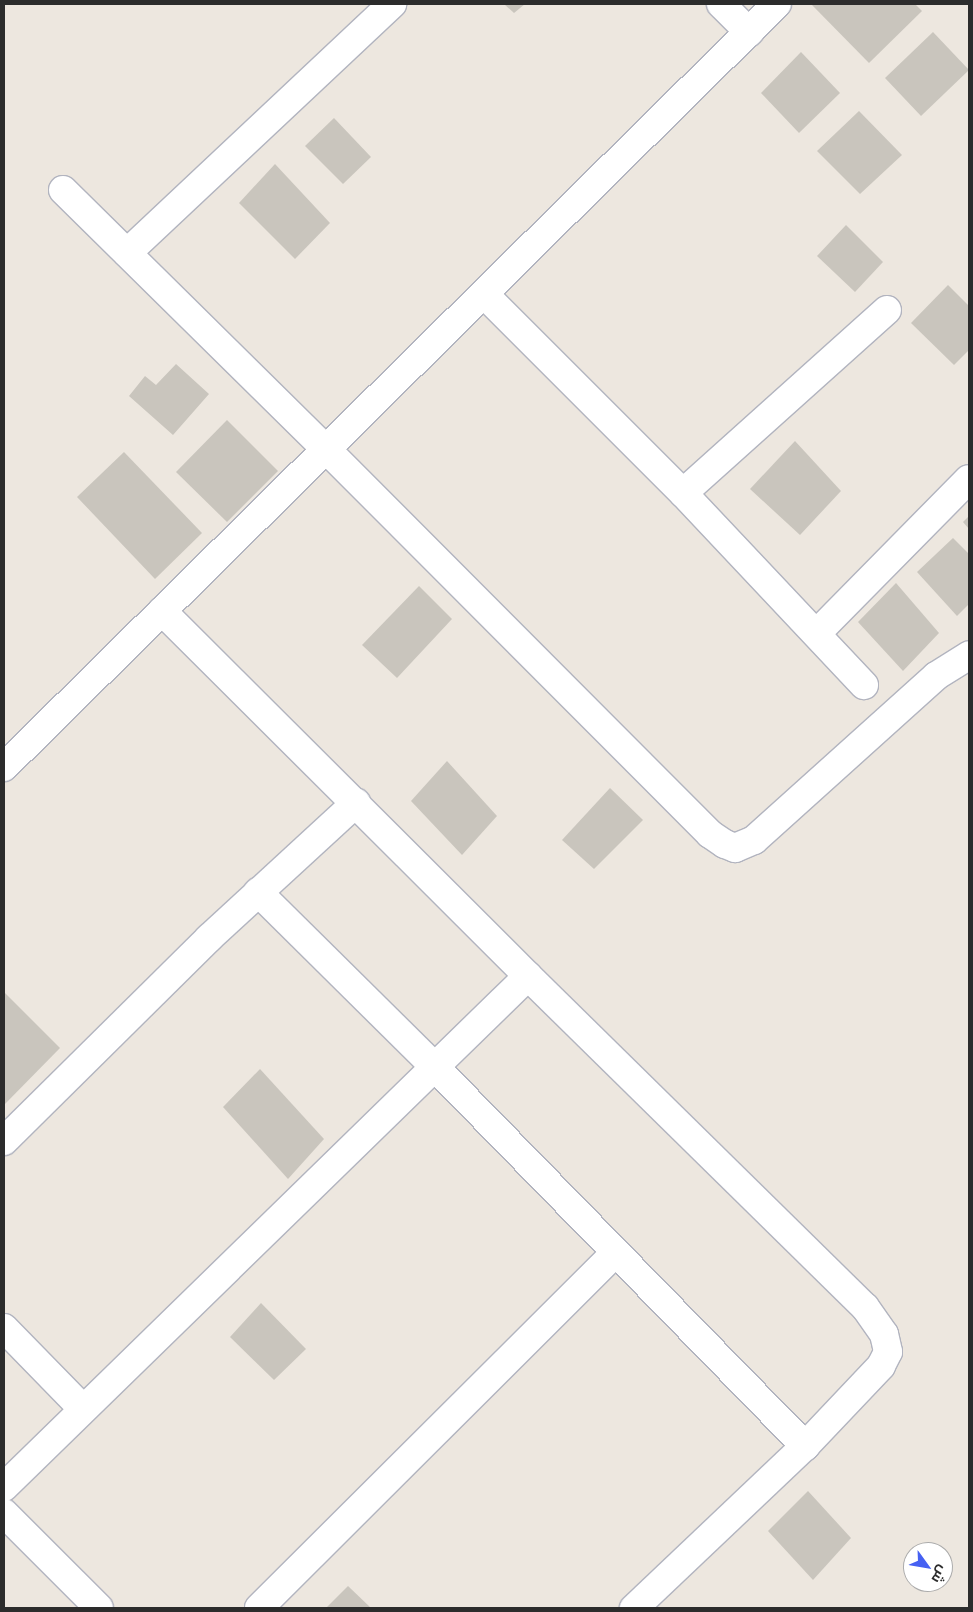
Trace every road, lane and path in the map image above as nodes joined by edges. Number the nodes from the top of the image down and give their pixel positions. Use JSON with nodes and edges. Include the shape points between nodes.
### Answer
{"nodes":[{"id":1,"x":392,"y":4,"type":"edge"},
{"id":2,"x":721,"y":4,"type":"edge"},
{"id":3,"x":778,"y":4,"type":"edge"},
{"id":4,"x":749,"y":32,"type":"junction"},
{"id":5,"x":63,"y":190,"type":"dead end"},
{"id":6,"x":126,"y":253,"type":"junction"},
{"id":7,"x":484,"y":294,"type":"junction"},
{"id":8,"x":887,"y":310,"type":"dead end"},
{"id":9,"x":326,"y":449,"type":"junction"},
{"id":10,"x":969,"y":479,"type":"edge"},
{"id":11,"x":683,"y":493,"type":"junction"},
{"id":12,"x":162,"y":612,"type":"junction"},
{"id":13,"x":817,"y":633,"type":"junction"},
{"id":14,"x":969,"y":655,"type":"edge"},
{"id":15,"x":864,"y":685,"type":"dead end"},
{"id":16,"x":4,"y":767,"type":"edge"},
{"id":17,"x":356,"y":802,"type":"junction"},
{"id":18,"x":258,"y":892,"type":"junction"},
{"id":19,"x":528,"y":976,"type":"junction"},
{"id":20,"x":435,"y":1066,"type":"junction"},
{"id":21,"x":4,"y":1141,"type":"edge"},
{"id":22,"x":615,"y":1253,"type":"junction"},
{"id":23,"x":4,"y":1328,"type":"edge"},
{"id":24,"x":83,"y":1409,"type":"junction"},
{"id":25,"x":805,"y":1446,"type":"junction"},
{"id":26,"x":4,"y":1488,"type":"edge"},
{"id":27,"x":4,"y":1513,"type":"edge"},
{"id":28,"x":99,"y":1608,"type":"edge"},
{"id":29,"x":259,"y":1608,"type":"edge"},
{"id":30,"x":634,"y":1608,"type":"edge"}],
"edges":[{"from":1,"to":6,"type":"street"},
{"from":2,"to":4,"type":"street"},
{"from":3,"to":4,"type":"street"},
{"from":4,"to":7,"type":"street"},
{"from":5,"to":6,"type":"street"},
{"from":6,"to":9,"type":"street"},
{"from":7,"to":9,"type":"street"},
{"from":7,"to":11,"type":"street"},
{"from":8,"to":11,"type":"street"},
{"from":9,"to":12,"type":"street"},
{"from":9,"to":14,"type":"street","via":[[710,834],[735,848],[754,840],[936,676]]},
{"from":10,"to":13,"type":"street"},
{"from":11,"to":13,"type":"street"},
{"from":12,"to":16,"type":"street"},
{"from":12,"to":17,"type":"street"},
{"from":13,"to":15,"type":"street"},
{"from":17,"to":18,"type":"street"},
{"from":17,"to":19,"type":"street"},
{"from":18,"to":20,"type":"street"},
{"from":18,"to":21,"type":"street"},
{"from":19,"to":20,"type":"street"},
{"from":19,"to":25,"type":"street","via":[[865,1307],[884,1334],[888,1352],[881,1366]]},
{"from":20,"to":22,"type":"street"},
{"from":20,"to":24,"type":"street"},
{"from":22,"to":25,"type":"street"},
{"from":22,"to":29,"type":"street"},
{"from":23,"to":24,"type":"street"},
{"from":24,"to":26,"type":"street"},
{"from":25,"to":30,"type":"street"},
{"from":27,"to":28,"type":"street"}]}
